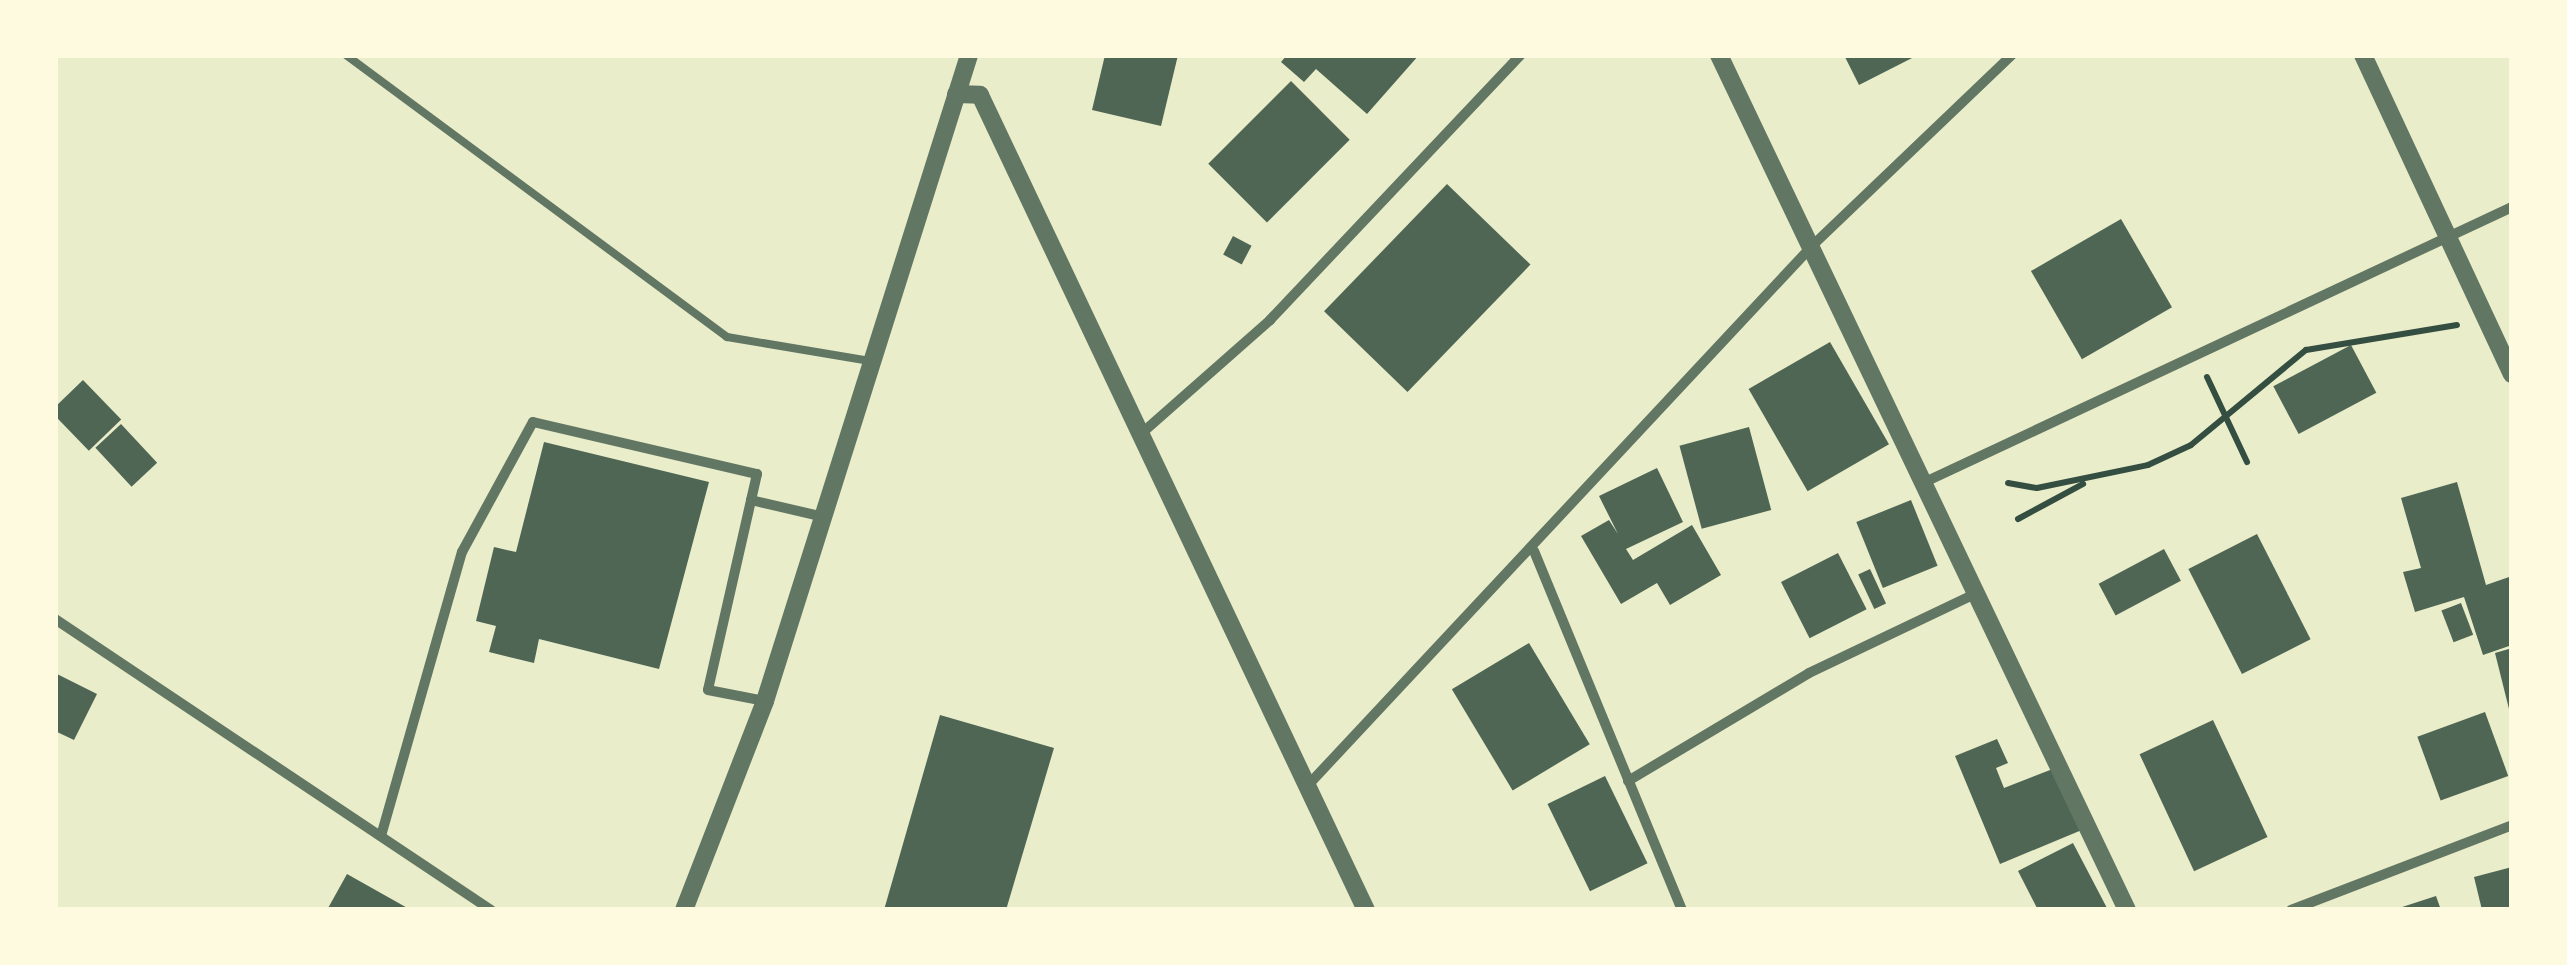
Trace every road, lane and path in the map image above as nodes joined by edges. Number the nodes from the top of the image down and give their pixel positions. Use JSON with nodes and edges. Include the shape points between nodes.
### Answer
{"nodes":[{"id":1,"x":346,"y":55,"type":"edge"},
{"id":2,"x":969,"y":55,"type":"edge"},
{"id":3,"x":1521,"y":55,"type":"edge"},
{"id":4,"x":1719,"y":55,"type":"edge"},
{"id":5,"x":2012,"y":55,"type":"edge"},
{"id":6,"x":2363,"y":55,"type":"edge"},
{"id":7,"x":956,"y":94,"type":"junction"},
{"id":8,"x":2512,"y":208,"type":"edge"},
{"id":9,"x":2448,"y":238,"type":"junction"},
{"id":10,"x":1813,"y":245,"type":"junction"},
{"id":11,"x":2458,"y":325,"type":"dead end"},
{"id":12,"x":870,"y":361,"type":"junction"},
{"id":13,"x":2202,"y":368,"type":"dead end"},
{"id":14,"x":2512,"y":374,"type":"edge"},
{"id":15,"x":2228,"y":417,"type":"junction"},
{"id":16,"x":1142,"y":433,"type":"junction"},
{"id":17,"x":2247,"y":462,"type":"dead end"},
{"id":18,"x":2088,"y":480,"type":"junction"},
{"id":19,"x":1925,"y":482,"type":"junction"},
{"id":20,"x":2008,"y":484,"type":"dead end"},
{"id":21,"x":751,"y":500,"type":"junction"},
{"id":22,"x":820,"y":516,"type":"junction"},
{"id":23,"x":2018,"y":519,"type":"dead end"},
{"id":24,"x":1534,"y":551,"type":"junction"},
{"id":25,"x":1977,"y":594,"type":"junction"},
{"id":26,"x":55,"y":618,"type":"edge"},
{"id":27,"x":765,"y":701,"type":"junction"},
{"id":28,"x":1628,"y":781,"type":"junction"},
{"id":29,"x":1310,"y":782,"type":"junction"},
{"id":30,"x":2512,"y":825,"type":"edge"},
{"id":31,"x":382,"y":836,"type":"junction"},
{"id":32,"x":491,"y":910,"type":"edge"},
{"id":33,"x":684,"y":910,"type":"edge"},
{"id":34,"x":1366,"y":910,"type":"edge"},
{"id":35,"x":1682,"y":910,"type":"edge"},
{"id":36,"x":2127,"y":910,"type":"edge"},
{"id":37,"x":2291,"y":910,"type":"edge"}],
"edges":[{"from":1,"to":12,"type":"lane","via":[[727,337]]},
{"from":2,"to":7,"type":"street"},
{"from":3,"to":16,"type":"street","via":[[1270,320]]},
{"from":4,"to":10,"type":"street"},
{"from":5,"to":10,"type":"street"},
{"from":6,"to":9,"type":"street"},
{"from":7,"to":12,"type":"street"},
{"from":7,"to":16,"type":"street","via":[[980,95]]},
{"from":8,"to":9,"type":"street"},
{"from":9,"to":14,"type":"street"},
{"from":9,"to":19,"type":"street"},
{"from":10,"to":19,"type":"street"},
{"from":10,"to":24,"type":"street"},
{"from":11,"to":15,"type":"path","via":[[2330,340],[2280,365]]},
{"from":12,"to":22,"type":"street"},
{"from":13,"to":15,"type":"path"},
{"from":15,"to":17,"type":"path"},
{"from":15,"to":18,"type":"path","via":[[2191,446]]},
{"from":16,"to":29,"type":"street"},
{"from":18,"to":20,"type":"path"},
{"from":18,"to":23,"type":"path"},
{"from":19,"to":25,"type":"street"},
{"from":21,"to":22,"type":"street"},
{"from":21,"to":27,"type":"street","via":[[708,690]]},
{"from":21,"to":31,"type":"street","via":[[756,474],[533,422],[462,552]]},
{"from":22,"to":27,"type":"street"},
{"from":24,"to":28,"type":"street"},
{"from":24,"to":29,"type":"street"},
{"from":25,"to":28,"type":"street","via":[[1810,673]]},
{"from":25,"to":36,"type":"street"},
{"from":26,"to":31,"type":"street"},
{"from":27,"to":33,"type":"street"},
{"from":28,"to":35,"type":"street"},
{"from":29,"to":34,"type":"street"},
{"from":30,"to":37,"type":"street"},
{"from":31,"to":32,"type":"street"}]}
